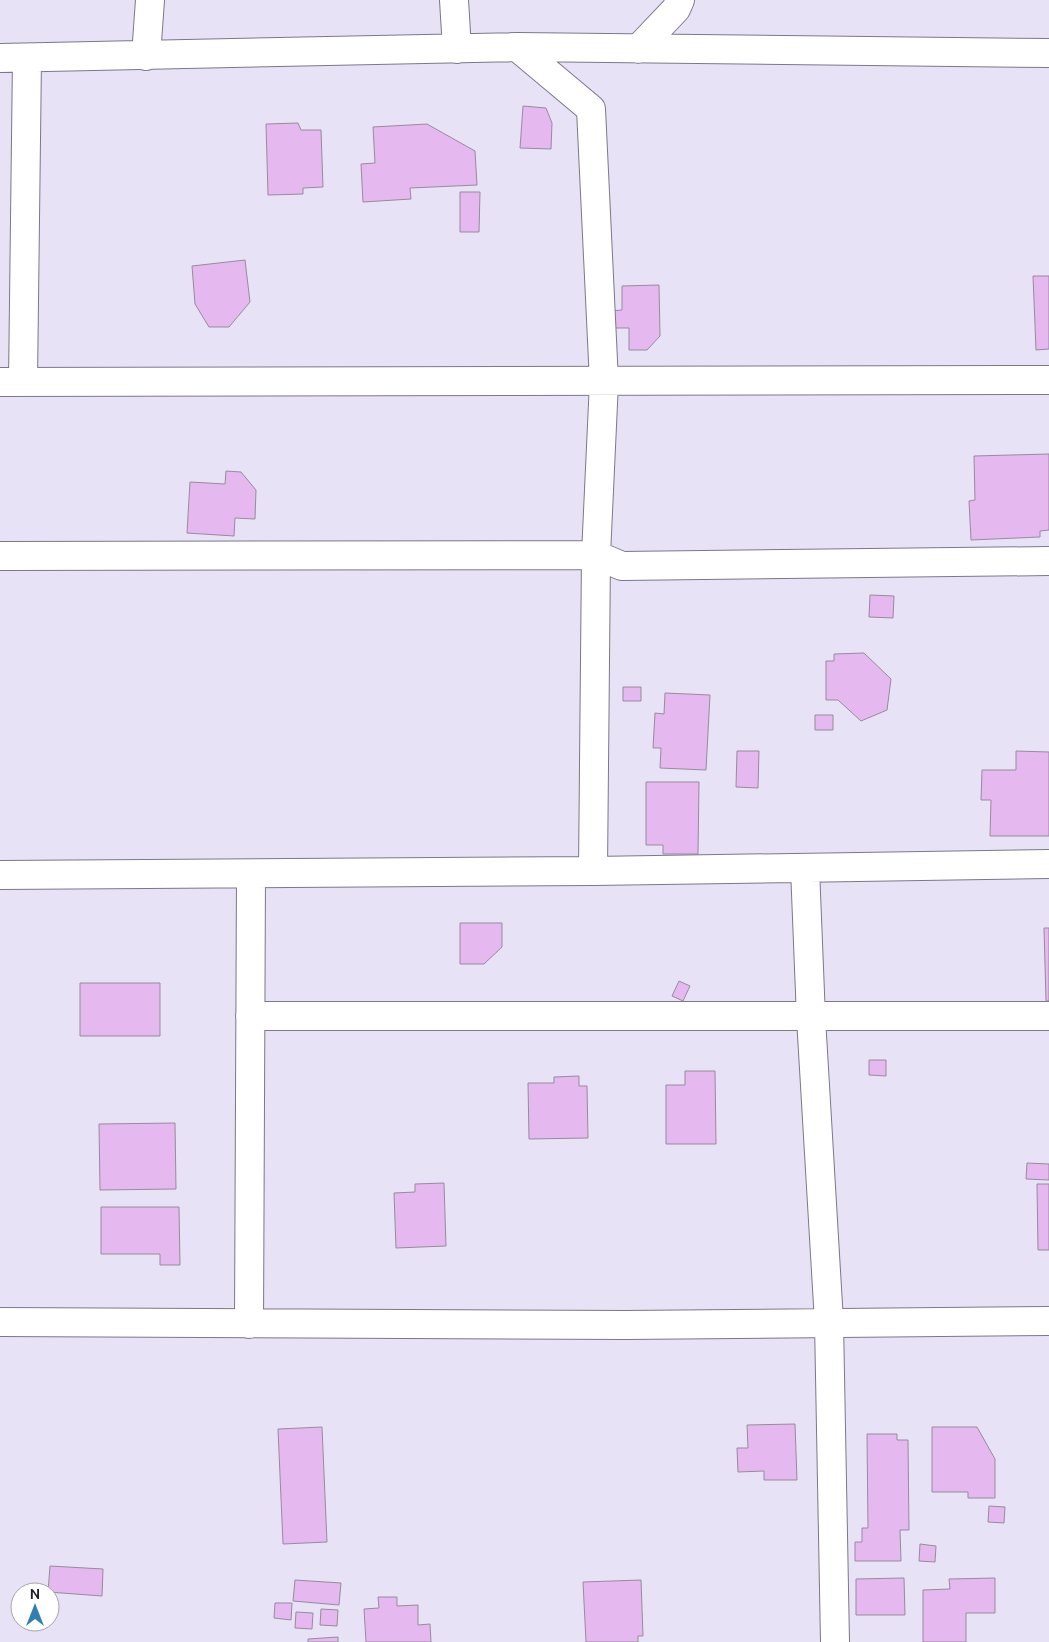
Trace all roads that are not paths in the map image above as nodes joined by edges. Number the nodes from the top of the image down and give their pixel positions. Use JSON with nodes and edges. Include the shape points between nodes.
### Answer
{"nodes":[{"id":1,"x":150,"y":0,"type":"edge"},
{"id":2,"x":454,"y":0,"type":"edge"},
{"id":3,"x":680,"y":0,"type":"edge"},
{"id":4,"x":518,"y":47,"type":"junction"},
{"id":5,"x":457,"y":49,"type":"junction"},
{"id":6,"x":638,"y":49,"type":"junction"},
{"id":7,"x":1049,"y":54,"type":"edge"},
{"id":8,"x":146,"y":56,"type":"junction"},
{"id":9,"x":13,"y":58,"type":"edge"},
{"id":10,"x":1049,"y":380,"type":"edge"},
{"id":11,"x":11,"y":382,"type":"edge"},
{"id":12,"x":604,"y":382,"type":"junction"},
{"id":13,"x":596,"y":555,"type":"junction"},
{"id":14,"x":0,"y":556,"type":"edge"},
{"id":15,"x":1049,"y":561,"type":"edge"},
{"id":16,"x":1049,"y":864,"type":"edge"},
{"id":17,"x":806,"y":868,"type":"junction"},
{"id":18,"x":593,"y":871,"type":"junction"},
{"id":19,"x":251,"y":874,"type":"junction"},
{"id":20,"x":0,"y":876,"type":"edge"},
{"id":21,"x":250,"y":1016,"type":"junction"},
{"id":22,"x":1049,"y":1016,"type":"edge"},
{"id":23,"x":811,"y":1018,"type":"junction"},
{"id":24,"x":1049,"y":1321,"type":"edge"},
{"id":25,"x":0,"y":1322,"type":"edge"},
{"id":26,"x":829,"y":1322,"type":"junction"},
{"id":27,"x":249,"y":1324,"type":"junction"},
{"id":28,"x":836,"y":1642,"type":"edge"}],
"edges":[{"from":1,"to":8,"type":"street"},
{"from":2,"to":5,"type":"street"},
{"from":3,"to":6,"type":"street","via":[[676,9]]},
{"from":4,"to":5,"type":"street"},
{"from":4,"to":6,"type":"street"},
{"from":4,"to":12,"type":"street","via":[[591,109]]},
{"from":5,"to":8,"type":"street"},
{"from":6,"to":7,"type":"street"},
{"from":8,"to":9,"type":"street"},
{"from":9,"to":11,"type":"street"},
{"from":10,"to":12,"type":"street"},
{"from":11,"to":12,"type":"street"},
{"from":12,"to":13,"type":"street"},
{"from":13,"to":14,"type":"street"},
{"from":13,"to":15,"type":"street","via":[[622,566]]},
{"from":13,"to":18,"type":"street"},
{"from":16,"to":17,"type":"street"},
{"from":17,"to":18,"type":"street"},
{"from":17,"to":23,"type":"street"},
{"from":18,"to":19,"type":"street"},
{"from":19,"to":20,"type":"street"},
{"from":19,"to":21,"type":"street"},
{"from":21,"to":23,"type":"street"},
{"from":21,"to":27,"type":"street"},
{"from":22,"to":23,"type":"street"},
{"from":23,"to":26,"type":"street"},
{"from":24,"to":26,"type":"street"},
{"from":25,"to":27,"type":"street"},
{"from":26,"to":27,"type":"street"},
{"from":26,"to":28,"type":"street"}]}
